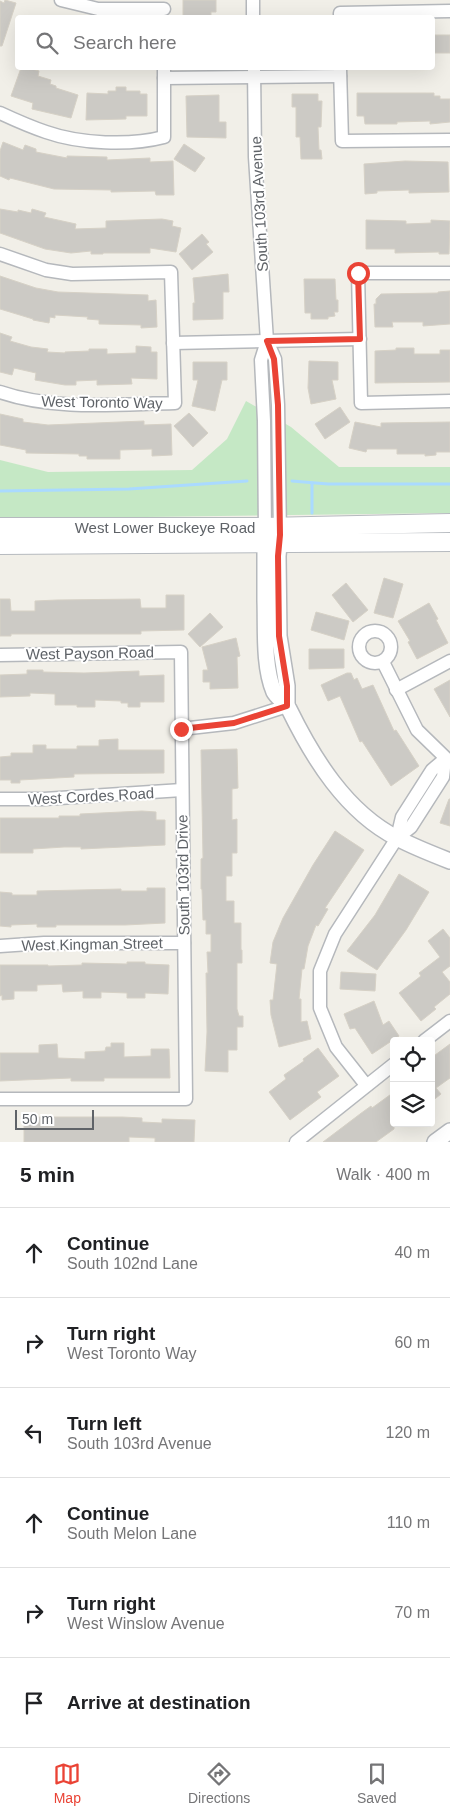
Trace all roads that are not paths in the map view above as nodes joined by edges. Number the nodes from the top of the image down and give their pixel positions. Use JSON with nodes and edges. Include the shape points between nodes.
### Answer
{"nodes":[{"id":1,"x":61,"y":0,"type":"edge"},
{"id":2,"x":253,"y":0,"type":"edge"},
{"id":3,"x":446,"y":7,"type":"edge"},
{"id":4,"x":164,"y":9,"type":"edge"},
{"id":5,"x":253,"y":15,"type":"edge"},
{"id":6,"x":340,"y":15,"type":"edge"},
{"id":7,"x":254,"y":72,"type":"edge"},
{"id":8,"x":340,"y":72,"type":"edge"},
{"id":9,"x":164,"y":73,"type":"edge"},
{"id":10,"x":0,"y":113,"type":"edge"},
{"id":11,"x":450,"y":140,"type":"edge"},
{"id":12,"x":0,"y":254,"type":"edge"},
{"id":13,"x":450,"y":273,"type":"edge"},
{"id":14,"x":360,"y":339,"type":"junction"},
{"id":15,"x":267,"y":341,"type":"junction"},
{"id":16,"x":173,"y":343,"type":"junction"},
{"id":17,"x":0,"y":392,"type":"edge"},
{"id":18,"x":450,"y":401,"type":"edge"},
{"id":19,"x":450,"y":523,"type":"edge"},
{"id":20,"x":0,"y":527,"type":"edge"},
{"id":21,"x":272,"y":535,"type":"junction"},
{"id":22,"x":450,"y":542,"type":"edge"},
{"id":23,"x":0,"y":546,"type":"edge"},
{"id":24,"x":181,"y":652,"type":"joint"},
{"id":25,"x":0,"y":655,"type":"edge"},
{"id":26,"x":450,"y":661,"type":"edge"},
{"id":27,"x":383,"y":662,"type":"dead end"},
{"id":28,"x":396,"y":690,"type":"junction"},
{"id":29,"x":287,"y":706,"type":"junction"},
{"id":30,"x":181,"y":729,"type":"junction"},
{"id":31,"x":448,"y":761,"type":"edge"},
{"id":32,"x":182,"y":790,"type":"junction"},
{"id":33,"x":0,"y":799,"type":"edge"},
{"id":34,"x":397,"y":838,"type":"junction"},
{"id":35,"x":450,"y":861,"type":"edge"},
{"id":36,"x":184,"y":943,"type":"junction"},
{"id":37,"x":0,"y":946,"type":"edge"},
{"id":38,"x":450,"y":1021,"type":"edge"},
{"id":39,"x":429,"y":1037,"type":"edge"},
{"id":40,"x":390,"y":1067,"type":"edge"},
{"id":41,"x":366,"y":1085,"type":"junction"},
{"id":42,"x":0,"y":1099,"type":"edge"},
{"id":43,"x":450,"y":1131,"type":"edge"},
{"id":44,"x":296,"y":1142,"type":"edge"},
{"id":45,"x":435,"y":1142,"type":"edge"}],
"edges":[{"from":1,"to":4,"type":"street","via":[[98,8]]},
{"from":2,"to":5,"type":"street"},
{"from":3,"to":6,"type":"street"},
{"from":7,"to":8,"type":"street"},
{"from":7,"to":9,"type":"street"},
{"from":7,"to":15,"type":"street","name":"South 103rd Avenue"},
{"from":8,"to":11,"type":"street","via":[[342,141]]},
{"from":9,"to":10,"type":"street","via":[[164,137],[150,140],[77,140],[46,132]]},
{"from":12,"to":16,"type":"street","via":[[46,270],[72,274],[171,272]]},
{"from":13,"to":14,"type":"street","via":[[358,273]]},
{"from":14,"to":15,"type":"street"},
{"from":14,"to":18,"type":"street","via":[[361,403]]},
{"from":15,"to":16,"type":"street"},
{"from":15,"to":21,"type":"street","name":"South 103rd Avenue","via":[[261,360]]},
{"from":16,"to":17,"type":"street","name":"West Toronto Way","via":[[175,403],[58,404],[26,400]]},
{"from":19,"to":21,"type":"main road","name":"West Lower Buckeye Road"},
{"from":20,"to":21,"type":"main road","name":"West Lower Buckeye Road"},
{"from":21,"to":22,"type":"main road","name":"West Lower Buckeye Road"},
{"from":21,"to":23,"type":"main road","name":"West Lower Buckeye Road"},
{"from":21,"to":29,"type":"street"},
{"from":24,"to":25,"type":"street","name":"West Payson Road"},
{"from":24,"to":30,"type":"street","name":"South 103rd Drive"},
{"from":26,"to":28,"type":"street"},
{"from":27,"to":28,"type":"street"},
{"from":28,"to":31,"type":"street","via":[[417,730]]},
{"from":29,"to":30,"type":"street","via":[[234,723]]},
{"from":29,"to":34,"type":"street","via":[[331,779],[360,811]]},
{"from":30,"to":32,"type":"street","name":"South 103rd Drive"},
{"from":31,"to":34,"type":"street","via":[[443,777],[411,827]]},
{"from":32,"to":33,"type":"street","name":"West Cordes Road"},
{"from":32,"to":36,"type":"street","name":"South 103rd Drive"},
{"from":34,"to":35,"type":"street"},
{"from":34,"to":41,"type":"street","via":[[335,934],[320,971],[320,1008],[336,1047]]},
{"from":36,"to":37,"type":"street","name":"West Kingman Street"},
{"from":36,"to":42,"type":"street","name":"South 103rd Drive","via":[[186,1099]]},
{"from":38,"to":39,"type":"street"},
{"from":40,"to":41,"type":"street"},
{"from":41,"to":44,"type":"street"},
{"from":43,"to":45,"type":"street"}]}
